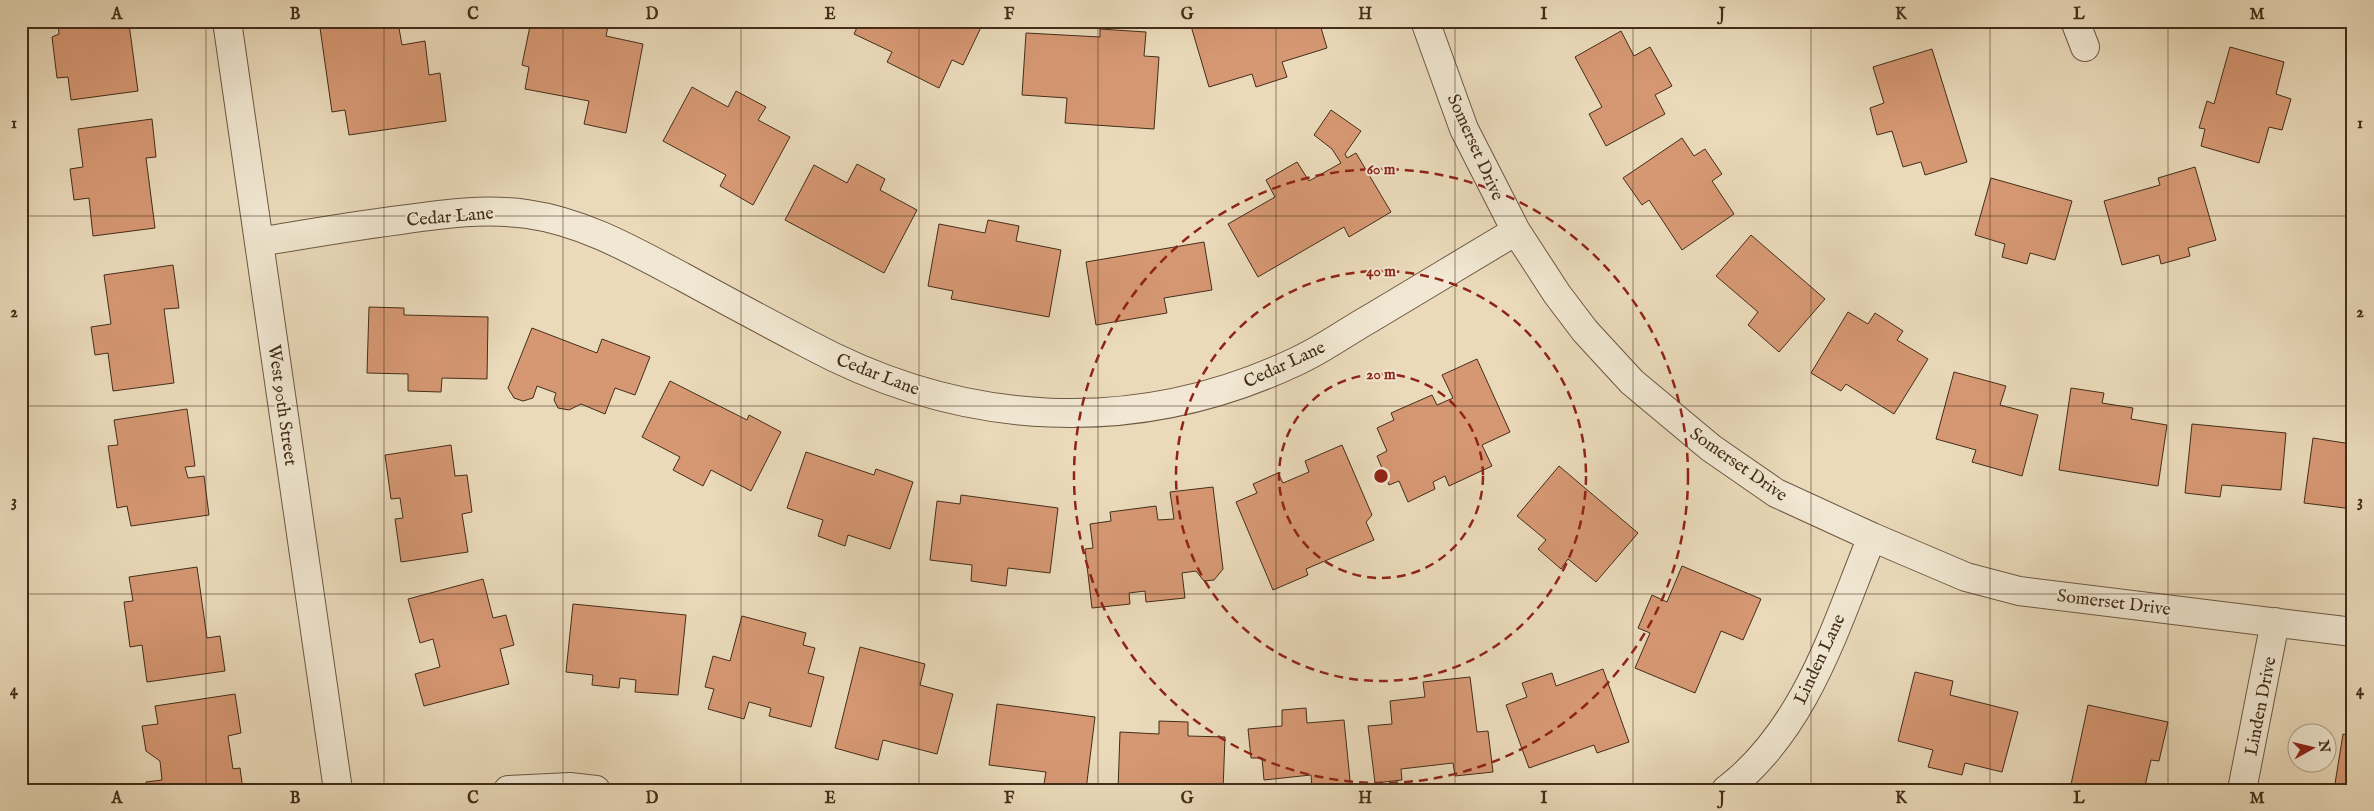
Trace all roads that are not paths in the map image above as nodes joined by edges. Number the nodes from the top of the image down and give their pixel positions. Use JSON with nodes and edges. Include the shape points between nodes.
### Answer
{"nodes":[{"id":1,"x":227,"y":21,"type":"edge"},
{"id":2,"x":1425,"y":21,"type":"edge"},
{"id":3,"x":2075,"y":21,"type":"edge"},
{"id":4,"x":2085,"y":47,"type":"dead end"},
{"id":5,"x":1516,"y":231,"type":"junction"},
{"id":6,"x":259,"y":242,"type":"junction"},
{"id":7,"x":1872,"y":538,"type":"junction"},
{"id":8,"x":2275,"y":622,"type":"junction"},
{"id":9,"x":2353,"y":632,"type":"edge"},
{"id":10,"x":338,"y":790,"type":"edge"},
{"id":11,"x":508,"y":790,"type":"edge"},
{"id":12,"x":596,"y":790,"type":"edge"},
{"id":13,"x":1726,"y":790,"type":"edge"},
{"id":14,"x":2242,"y":790,"type":"edge"}],
"edges":[{"from":1,"to":6,"type":"street","name":"West 90th Street"},
{"from":2,"to":5,"type":"street","name":"Somerset Drive","via":[[1464,129]]},
{"from":3,"to":4,"type":"street"},
{"from":5,"to":6,"type":"street","name":"Cedar Lane","via":[[1298,361],[1231,389],[1151,408],[1068,414],[976,404],[905,388],[825,354],[628,248],[592,232],[530,214],[466,211]]},
{"from":5,"to":7,"type":"street","name":"Somerset Drive","via":[[1580,324],[1632,382],[1711,448],[1776,493]]},
{"from":6,"to":10,"type":"street","name":"West 90th Street"},
{"from":7,"to":8,"type":"street","name":"Somerset Drive","via":[[1966,577],[2020,591]]},
{"from":7,"to":13,"type":"street","name":"Linden Lane","via":[[1812,682],[1796,711],[1777,738]]},
{"from":8,"to":9,"type":"street","name":"Somerset Drive"},
{"from":8,"to":14,"type":"street","name":"Linden Drive"},
{"from":11,"to":12,"type":"street","via":[[570,787]]}]}
